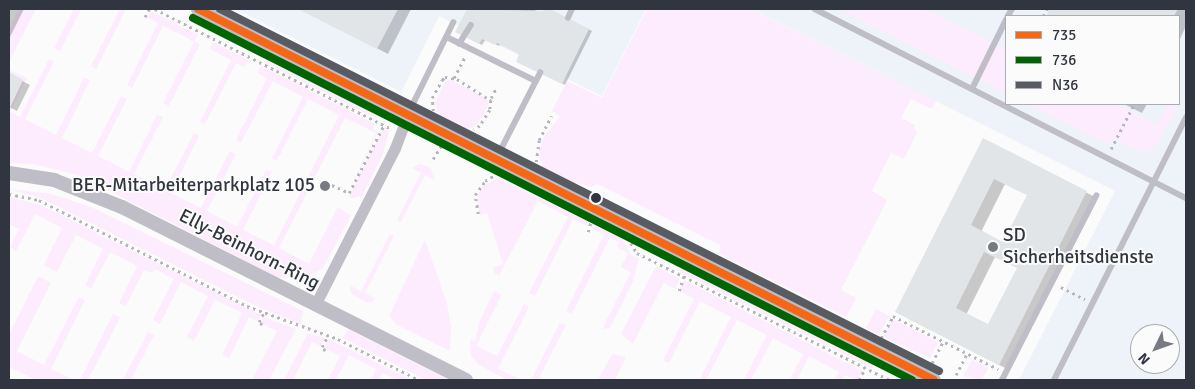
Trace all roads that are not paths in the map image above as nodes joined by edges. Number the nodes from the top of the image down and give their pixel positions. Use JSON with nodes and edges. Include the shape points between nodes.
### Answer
{"nodes":[{"id":1,"x":198,"y":9,"type":"edge"},
{"id":2,"x":572,"y":9,"type":"edge"},
{"id":3,"x":815,"y":9,"type":"edge"},
{"id":4,"x":568,"y":18,"type":"dead end"},
{"id":5,"x":1005,"y":22,"type":"edge"},
{"id":6,"x":453,"y":23,"type":"dead end"},
{"id":7,"x":471,"y":25,"type":"dead end"},
{"id":8,"x":447,"y":37,"type":"junction"},
{"id":9,"x":460,"y":44,"type":"junction"},
{"id":10,"x":540,"y":73,"type":"dead end"},
{"id":11,"x":536,"y":81,"type":"junction"},
{"id":12,"x":972,"y":89,"type":"junction"},
{"id":13,"x":408,"y":114,"type":"junction"},
{"id":14,"x":1186,"y":117,"type":"edge"},
{"id":15,"x":493,"y":165,"type":"junction"},
{"id":16,"x":9,"y":173,"type":"edge"},
{"id":17,"x":1154,"y":181,"type":"junction"},
{"id":18,"x":1096,"y":196,"type":"dead end"},
{"id":19,"x":1186,"y":198,"type":"edge"},
{"id":20,"x":315,"y":305,"type":"junction"},
{"id":21,"x":466,"y":380,"type":"edge"},
{"id":22,"x":934,"y":380,"type":"edge"},
{"id":23,"x":1002,"y":380,"type":"edge"},
{"id":24,"x":1054,"y":380,"type":"edge"}],
"edges":[{"from":1,"to":13,"type":"street"},
{"from":2,"to":4,"type":"lane"},
{"from":3,"to":12,"type":"lane"},
{"from":5,"to":12,"type":"lane"},
{"from":6,"to":8,"type":"lane"},
{"from":7,"to":9,"type":"lane"},
{"from":8,"to":9,"type":"lane"},
{"from":8,"to":13,"type":"lane"},
{"from":9,"to":11,"type":"lane"},
{"from":10,"to":11,"type":"lane"},
{"from":11,"to":15,"type":"lane"},
{"from":12,"to":17,"type":"lane"},
{"from":13,"to":15,"type":"street"},
{"from":13,"to":20,"type":"street"},
{"from":14,"to":17,"type":"lane"},
{"from":15,"to":22,"type":"street"},
{"from":16,"to":20,"type":"street","name":"Elly-Beinhorn-Ring","via":[[54,180],[86,191]]},
{"from":17,"to":19,"type":"lane"},
{"from":17,"to":24,"type":"lane"},
{"from":18,"to":23,"type":"lane"},
{"from":20,"to":21,"type":"street","name":"Elly-Beinhorn-Ring"}]}
